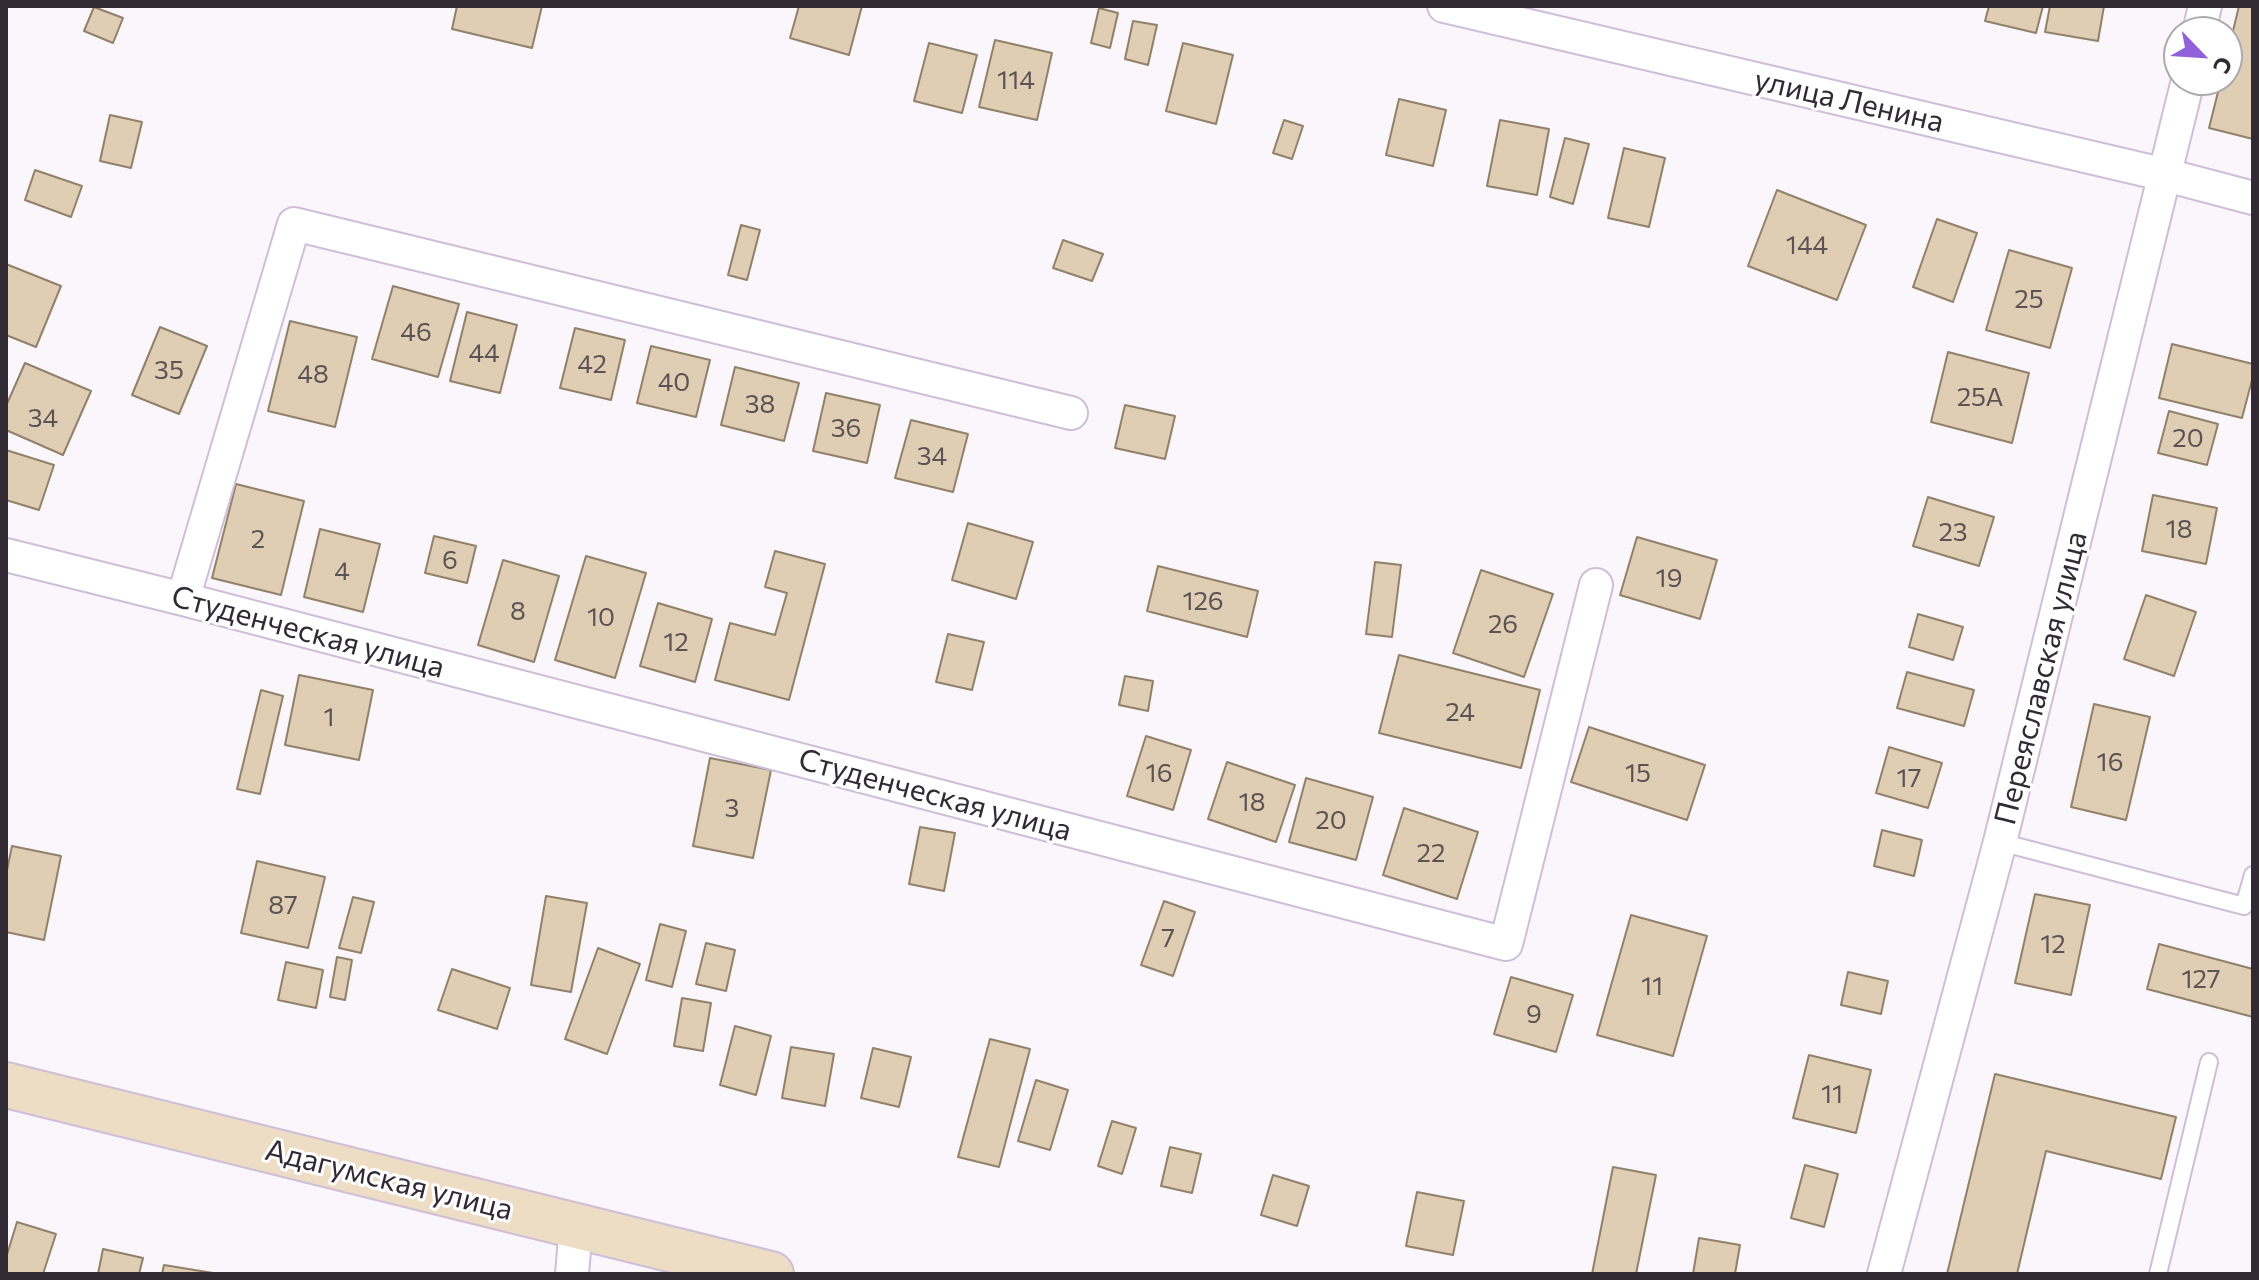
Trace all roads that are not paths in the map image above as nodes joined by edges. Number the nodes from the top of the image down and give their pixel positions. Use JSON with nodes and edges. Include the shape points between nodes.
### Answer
{"nodes":[{"id":1,"x":1444,"y":6,"type":"edge"},
{"id":2,"x":2184,"y":96,"type":"edge"},
{"id":3,"x":2166,"y":175,"type":"junction"},
{"id":4,"x":2253,"y":198,"type":"edge"},
{"id":5,"x":1071,"y":413,"type":"dead end"},
{"id":6,"x":6,"y":555,"type":"edge"},
{"id":7,"x":1596,"y":585,"type":"dead end"},
{"id":8,"x":183,"y":599,"type":"junction"},
{"id":9,"x":2000,"y":842,"type":"junction"},
{"id":10,"x":2253,"y":875,"type":"edge"},
{"id":11,"x":2209,"y":1062,"type":"dead end"},
{"id":12,"x":6,"y":1085,"type":"edge"},
{"id":13,"x":576,"y":1227,"type":"junction"},
{"id":14,"x":572,"y":1274,"type":"edge"},
{"id":15,"x":771,"y":1274,"type":"edge"},
{"id":16,"x":1884,"y":1274,"type":"edge"},
{"id":17,"x":2158,"y":1274,"type":"edge"}],
"edges":[{"from":1,"to":3,"type":"street","name":"улица Ленина"},
{"from":2,"to":3,"type":"street","name":"Переяславская улица"},
{"from":3,"to":4,"type":"street","name":"улица Ленина"},
{"from":3,"to":9,"type":"street","name":"Переяславская улица"},
{"from":5,"to":8,"type":"street","via":[[294,224]]},
{"from":6,"to":8,"type":"street","name":"Студенческая улица"},
{"from":7,"to":8,"type":"street","name":"Студенческая улица","via":[[1506,944]]},
{"from":9,"to":10,"type":"lane","via":[[2244,906]]},
{"from":9,"to":16,"type":"street","name":"Переяславская улица"},
{"from":11,"to":17,"type":"lane"},
{"from":12,"to":13,"type":"main road","name":"Адагумская улица"},
{"from":13,"to":14,"type":"street"},
{"from":13,"to":15,"type":"main road","name":"Адагумская улица"}]}
